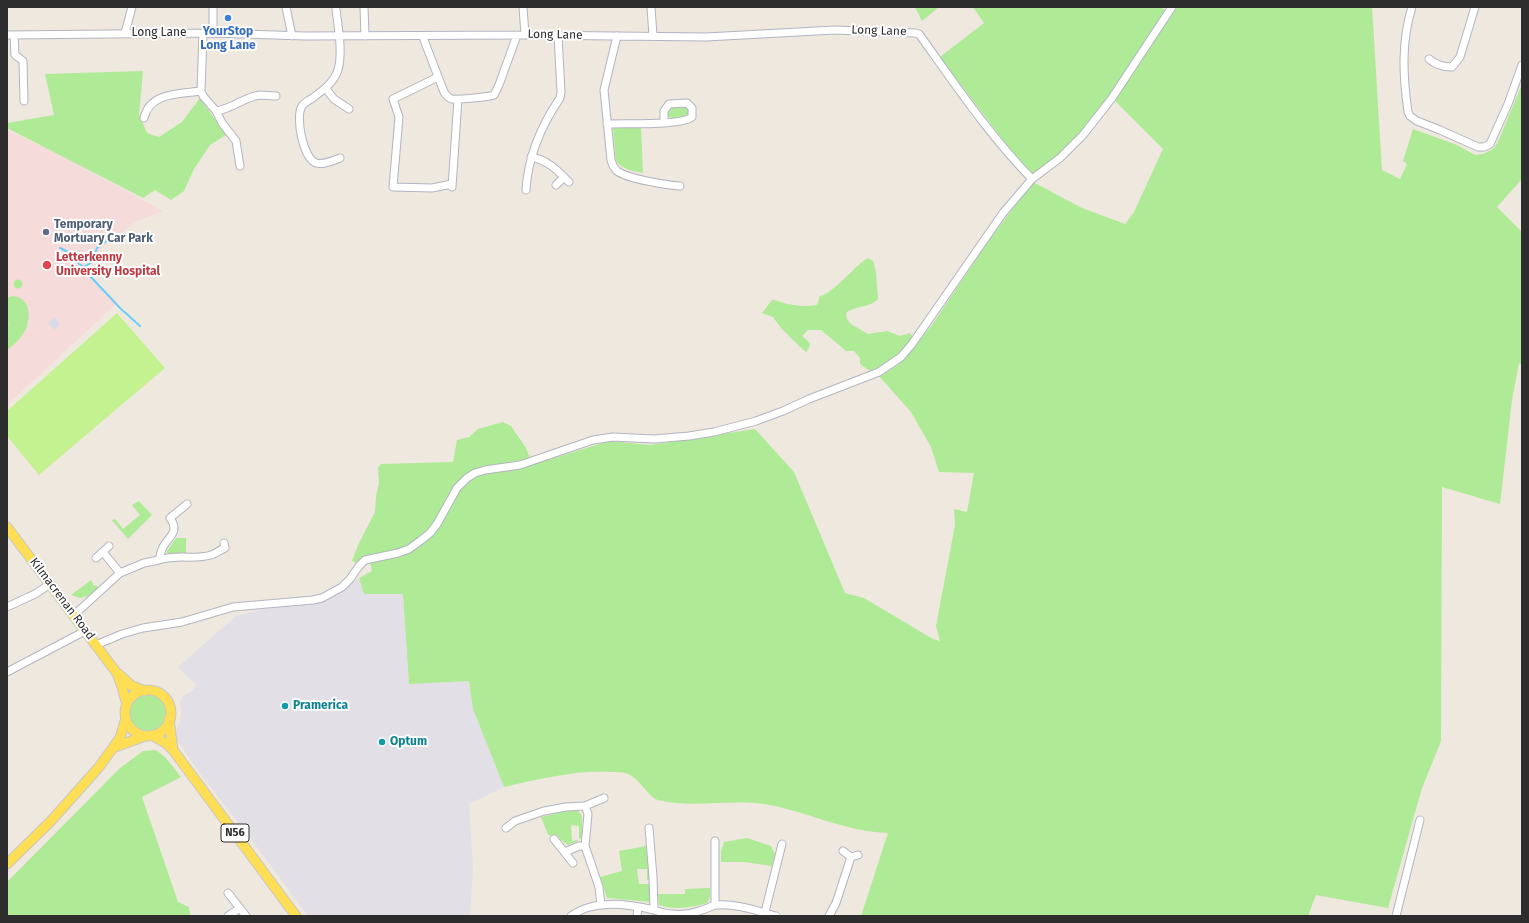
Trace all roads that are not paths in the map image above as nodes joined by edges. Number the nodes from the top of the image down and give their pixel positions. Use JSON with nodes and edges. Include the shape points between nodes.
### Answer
{"nodes":[{"id":1,"x":132,"y":7,"type":"edge"},
{"id":2,"x":213,"y":7,"type":"edge"},
{"id":3,"x":286,"y":7,"type":"edge"},
{"id":4,"x":364,"y":7,"type":"edge"},
{"id":5,"x":523,"y":7,"type":"edge"},
{"id":6,"x":651,"y":7,"type":"edge"},
{"id":7,"x":1172,"y":7,"type":"edge"},
{"id":8,"x":1412,"y":7,"type":"edge"},
{"id":9,"x":1475,"y":7,"type":"edge"},
{"id":10,"x":336,"y":9,"type":"dead end"},
{"id":11,"x":126,"y":33,"type":"junction"},
{"id":12,"x":203,"y":34,"type":"junction"},
{"id":13,"x":213,"y":34,"type":"junction"},
{"id":14,"x":11,"y":35,"type":"edge"},
{"id":15,"x":339,"y":35,"type":"junction"},
{"id":16,"x":517,"y":35,"type":"junction"},
{"id":17,"x":525,"y":35,"type":"junction"},
{"id":18,"x":558,"y":35,"type":"junction"},
{"id":19,"x":292,"y":36,"type":"junction"},
{"id":20,"x":365,"y":36,"type":"junction"},
{"id":21,"x":424,"y":36,"type":"junction"},
{"id":22,"x":617,"y":36,"type":"junction"},
{"id":23,"x":654,"y":36,"type":"junction"},
{"id":24,"x":1429,"y":59,"type":"dead end"},
{"id":25,"x":1522,"y":65,"type":"edge"},
{"id":26,"x":438,"y":77,"type":"junction"},
{"id":27,"x":326,"y":89,"type":"junction"},
{"id":28,"x":202,"y":91,"type":"junction"},
{"id":29,"x":276,"y":96,"type":"dead end"},
{"id":30,"x":458,"y":99,"type":"junction"},
{"id":31,"x":24,"y":101,"type":"dead end"},
{"id":32,"x":349,"y":109,"type":"dead end"},
{"id":33,"x":216,"y":111,"type":"junction"},
{"id":34,"x":144,"y":118,"type":"dead end"},
{"id":35,"x":664,"y":122,"type":"dead end"},
{"id":36,"x":607,"y":124,"type":"junction"},
{"id":37,"x":531,"y":157,"type":"junction"},
{"id":38,"x":340,"y":158,"type":"dead end"},
{"id":39,"x":240,"y":166,"type":"dead end"},
{"id":40,"x":1032,"y":179,"type":"junction"},
{"id":41,"x":556,"y":185,"type":"dead end"},
{"id":42,"x":680,"y":186,"type":"dead end"},
{"id":43,"x":526,"y":190,"type":"dead end"},
{"id":44,"x":187,"y":504,"type":"dead end"},
{"id":45,"x":7,"y":527,"type":"edge"},
{"id":46,"x":224,"y":543,"type":"dead end"},
{"id":47,"x":109,"y":546,"type":"dead end"},
{"id":48,"x":103,"y":552,"type":"junction"},
{"id":49,"x":96,"y":558,"type":"dead end"},
{"id":50,"x":159,"y":560,"type":"junction"},
{"id":51,"x":120,"y":572,"type":"junction"},
{"id":52,"x":50,"y":584,"type":"junction"},
{"id":53,"x":7,"y":607,"type":"edge"},
{"id":54,"x":74,"y":615,"type":"junction"},
{"id":55,"x":85,"y":631,"type":"junction"},
{"id":56,"x":96,"y":645,"type":"junction"},
{"id":57,"x":7,"y":672,"type":"edge"},
{"id":58,"x":116,"y":672,"type":"junction"},
{"id":59,"x":145,"y":691,"type":"junction"},
{"id":60,"x":127,"y":705,"type":"junction"},
{"id":61,"x":126,"y":718,"type":"junction"},
{"id":62,"x":170,"y":719,"type":"junction"},
{"id":63,"x":149,"y":736,"type":"junction"},
{"id":64,"x":115,"y":747,"type":"junction"},
{"id":65,"x":173,"y":750,"type":"junction"},
{"id":66,"x":604,"y":798,"type":"dead end"},
{"id":67,"x":585,"y":806,"type":"junction"},
{"id":68,"x":1420,"y":820,"type":"dead end"},
{"id":69,"x":506,"y":828,"type":"dead end"},
{"id":70,"x":649,"y":828,"type":"dead end"},
{"id":71,"x":554,"y":839,"type":"dead end"},
{"id":72,"x":715,"y":841,"type":"dead end"},
{"id":73,"x":782,"y":844,"type":"dead end"},
{"id":74,"x":585,"y":846,"type":"junction"},
{"id":75,"x":843,"y":851,"type":"dead end"},
{"id":76,"x":565,"y":852,"type":"junction"},
{"id":77,"x":858,"y":855,"type":"dead end"},
{"id":78,"x":851,"y":857,"type":"junction"},
{"id":79,"x":573,"y":863,"type":"dead end"},
{"id":80,"x":7,"y":864,"type":"edge"},
{"id":81,"x":228,"y":893,"type":"dead end"},
{"id":82,"x":601,"y":905,"type":"junction"},
{"id":83,"x":715,"y":906,"type":"junction"},
{"id":84,"x":638,"y":907,"type":"junction"},
{"id":85,"x":240,"y":908,"type":"junction"},
{"id":86,"x":654,"y":910,"type":"junction"},
{"id":87,"x":693,"y":914,"type":"edge"},
{"id":88,"x":764,"y":915,"type":"edge"},
{"id":89,"x":228,"y":916,"type":"edge"},
{"id":90,"x":246,"y":916,"type":"edge"},
{"id":91,"x":296,"y":916,"type":"edge"},
{"id":92,"x":571,"y":916,"type":"edge"},
{"id":93,"x":637,"y":916,"type":"edge"},
{"id":94,"x":776,"y":916,"type":"edge"},
{"id":95,"x":829,"y":916,"type":"edge"},
{"id":96,"x":1396,"y":916,"type":"edge"}],
"edges":[{"from":1,"to":11,"type":"street"},
{"from":2,"to":13,"type":"street"},
{"from":3,"to":19,"type":"street"},
{"from":4,"to":20,"type":"street"},
{"from":5,"to":17,"type":"street"},
{"from":6,"to":23,"type":"street"},
{"from":7,"to":40,"type":"street","via":[[1112,98],[1083,135],[1060,158]]},
{"from":8,"to":25,"type":"street","via":[[1406,32],[1403,68],[1408,112],[1417,122],[1478,147],[1490,144]]},
{"from":9,"to":24,"type":"street","via":[[1456,63],[1452,67],[1447,67],[1437,65]]},
{"from":10,"to":15,"type":"street"},
{"from":11,"to":12,"type":"street","name":"Long Lane"},
{"from":11,"to":14,"type":"street","name":"Long Lane"},
{"from":12,"to":13,"type":"street","name":"Long Lane"},
{"from":12,"to":28,"type":"street"},
{"from":13,"to":19,"type":"street","name":"Long Lane"},
{"from":14,"to":31,"type":"street","via":[[15,54],[23,61]]},
{"from":15,"to":19,"type":"street","name":"Long Lane"},
{"from":15,"to":20,"type":"street","name":"Long Lane"},
{"from":15,"to":27,"type":"street","via":[[338,68]]},
{"from":16,"to":17,"type":"street","name":"Long Lane"},
{"from":16,"to":21,"type":"street","name":"Long Lane"},
{"from":16,"to":30,"type":"street","via":[[494,95]]},
{"from":17,"to":18,"type":"street","name":"Long Lane"},
{"from":18,"to":22,"type":"street","name":"Long Lane"},
{"from":18,"to":37,"type":"street","via":[[560,98],[540,133]]},
{"from":20,"to":21,"type":"street","name":"Long Lane"},
{"from":21,"to":26,"type":"street"},
{"from":22,"to":23,"type":"street","name":"Long Lane"},
{"from":22,"to":36,"type":"street","via":[[604,86]]},
{"from":23,"to":40,"type":"street","name":"Long Lane","via":[[729,37],[835,30],[919,34],[996,138]]},
{"from":26,"to":30,"type":"street","via":[[446,95]]},
{"from":26,"to":30,"type":"street","via":[[391,98],[399,116],[393,187],[452,186]]},
{"from":27,"to":32,"type":"street","via":[[334,99]]},
{"from":27,"to":38,"type":"street","via":[[303,105],[299,113],[301,130],[306,150],[315,162],[324,163]]},
{"from":28,"to":33,"type":"street","via":[[203,96]]},
{"from":28,"to":34,"type":"street","via":[[157,99],[150,104]]},
{"from":29,"to":33,"type":"street","via":[[260,95],[225,110]]},
{"from":33,"to":39,"type":"street","via":[[222,124],[236,141]]},
{"from":35,"to":36,"type":"street"},
{"from":36,"to":42,"type":"street","via":[[611,160],[618,171],[651,182]]},
{"from":37,"to":41,"type":"street","via":[[554,167],[566,179]]},
{"from":37,"to":43,"type":"street"},
{"from":40,"to":56,"type":"street","via":[[1003,213],[912,344],[901,357],[879,372],[783,411],[727,429],[654,439],[613,437],[593,440],[520,465],[475,473],[457,488],[430,533],[409,549],[365,560],[350,580],[322,598],[233,607],[182,622],[143,628]]},
{"from":44,"to":50,"type":"street","via":[[170,518],[174,524],[174,531]]},
{"from":45,"to":52,"type":"main road","name":"Kilmacrenan Road"},
{"from":46,"to":50,"type":"street","via":[[225,548],[212,555],[168,557]]},
{"from":47,"to":48,"type":"street"},
{"from":48,"to":49,"type":"street"},
{"from":48,"to":51,"type":"street"},
{"from":50,"to":51,"type":"street"},
{"from":51,"to":54,"type":"street"},
{"from":52,"to":53,"type":"street"},
{"from":52,"to":54,"type":"main road","name":"Kilmacrenan Road"},
{"from":54,"to":55,"type":"main road","name":"Kilmacrenan Road"},
{"from":55,"to":56,"type":"main road","name":"Kilmacrenan Road"},
{"from":55,"to":57,"type":"street"},
{"from":56,"to":58,"type":"main road","name":"Kilmacrenan Road"},
{"from":58,"to":59,"type":"main road","name":"Kilmacrenan Road","via":[[132,686]]},
{"from":58,"to":60,"type":"main road","name":"Kilmacrenan Road"},
{"from":59,"to":60,"type":"main road","via":[[133,696]]},
{"from":59,"to":62,"type":"main road","via":[[155,692],[166,699]]},
{"from":60,"to":61,"type":"main road"},
{"from":61,"to":63,"type":"main road","number":"N56","via":[[137,733]]},
{"from":61,"to":64,"type":"main road"},
{"from":62,"to":63,"type":"main road","via":[[163,730]]},
{"from":62,"to":65,"type":"main road"},
{"from":63,"to":64,"type":"main road"},
{"from":63,"to":65,"type":"main road","number":"N56","via":[[167,744]]},
{"from":64,"to":80,"type":"main road","via":[[52,821]]},
{"from":65,"to":91,"type":"main road","number":"N56"},
{"from":66,"to":67,"type":"street"},
{"from":67,"to":69,"type":"street","via":[[544,811],[515,821]]},
{"from":67,"to":74,"type":"street","via":[[588,814]]},
{"from":68,"to":96,"type":"street"},
{"from":70,"to":86,"type":"street"},
{"from":71,"to":76,"type":"street"},
{"from":72,"to":83,"type":"street"},
{"from":73,"to":88,"type":"street"},
{"from":74,"to":76,"type":"street"},
{"from":74,"to":82,"type":"street","via":[[599,887]]},
{"from":75,"to":78,"type":"street"},
{"from":76,"to":79,"type":"street"},
{"from":77,"to":78,"type":"street"},
{"from":78,"to":95,"type":"street","via":[[836,903]]},
{"from":81,"to":85,"type":"street"},
{"from":82,"to":84,"type":"street"},
{"from":82,"to":92,"type":"street","via":[[586,908]]},
{"from":83,"to":87,"type":"street"},
{"from":83,"to":88,"type":"street","via":[[749,908]]},
{"from":84,"to":86,"type":"street"},
{"from":84,"to":93,"type":"street"},
{"from":85,"to":89,"type":"street"},
{"from":85,"to":90,"type":"street"},
{"from":86,"to":87,"type":"street","via":[[671,914]]},
{"from":88,"to":94,"type":"street"}]}
